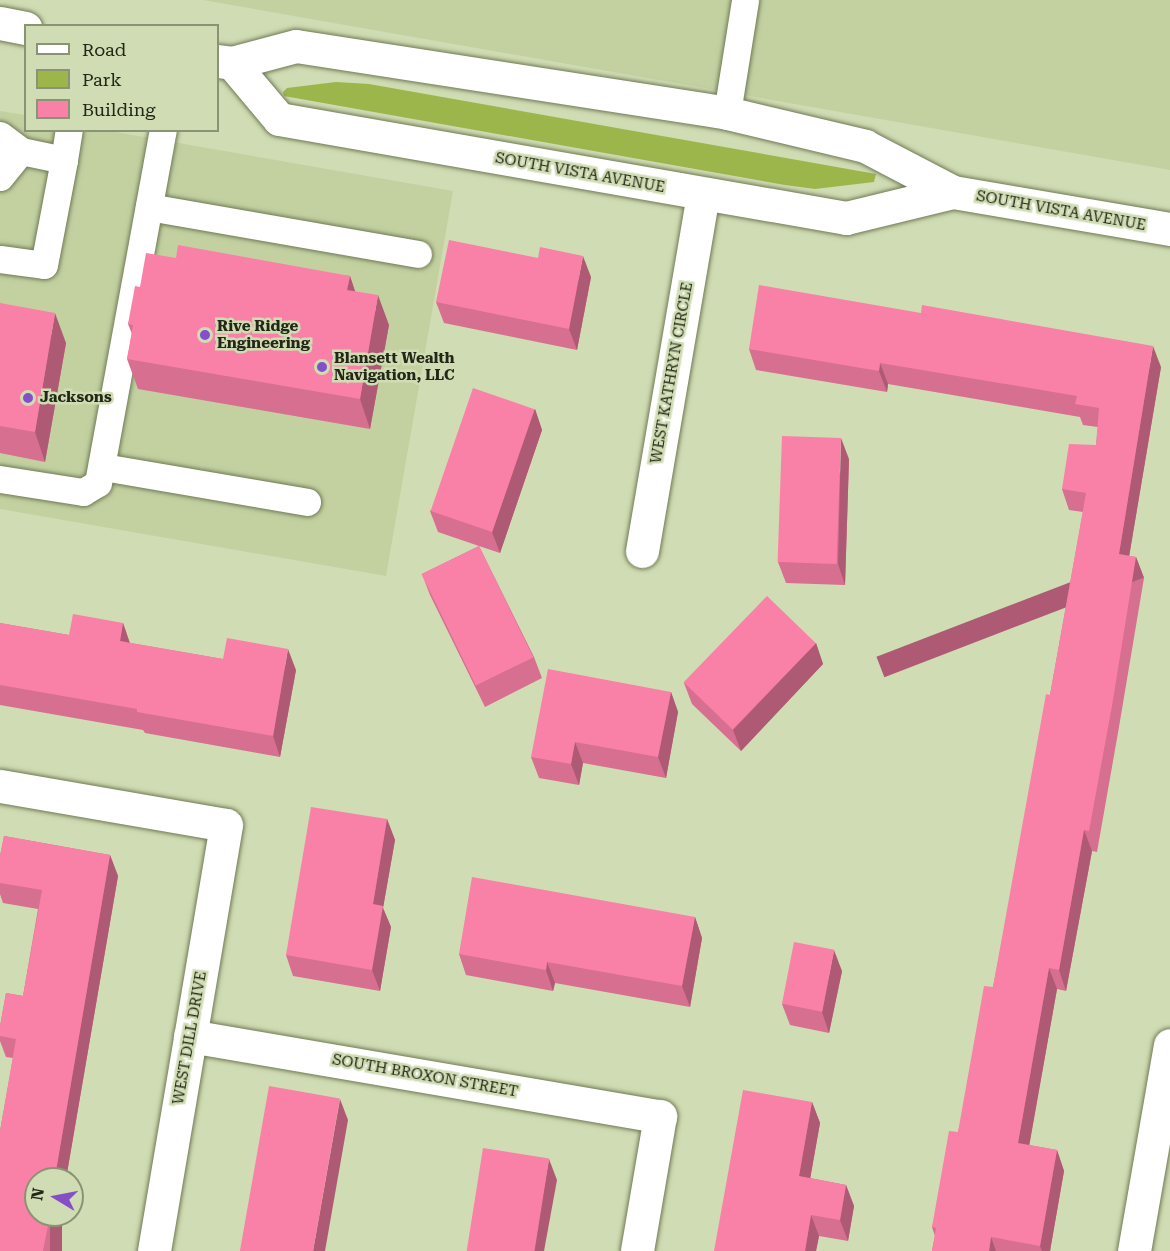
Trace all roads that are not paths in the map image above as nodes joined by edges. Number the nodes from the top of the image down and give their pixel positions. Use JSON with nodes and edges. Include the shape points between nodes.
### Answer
{"nodes":[{"id":1,"x":745,"y":0,"type":"edge"},
{"id":2,"x":0,"y":23,"type":"edge"},
{"id":3,"x":24,"y":28,"type":"edge"},
{"id":4,"x":225,"y":62,"type":"edge"},
{"id":5,"x":727,"y":113,"type":"junction"},
{"id":6,"x":69,"y":132,"type":"edge"},
{"id":7,"x":163,"y":132,"type":"edge"},
{"id":8,"x":7,"y":146,"type":"edge"},
{"id":9,"x":64,"y":160,"type":"junction"},
{"id":10,"x":0,"y":177,"type":"edge"},
{"id":11,"x":952,"y":192,"type":"junction"},
{"id":12,"x":703,"y":195,"type":"junction"},
{"id":13,"x":149,"y":207,"type":"junction"},
{"id":14,"x":1170,"y":229,"type":"edge"},
{"id":15,"x":418,"y":254,"type":"dead end"},
{"id":16,"x":0,"y":259,"type":"edge"},
{"id":17,"x":103,"y":466,"type":"junction"},
{"id":18,"x":0,"y":479,"type":"edge"},
{"id":19,"x":307,"y":502,"type":"dead end"},
{"id":20,"x":642,"y":551,"type":"dead end"},
{"id":21,"x":0,"y":786,"type":"edge"},
{"id":22,"x":190,"y":1036,"type":"junction"},
{"id":23,"x":1170,"y":1045,"type":"edge"},
{"id":24,"x":154,"y":1251,"type":"edge"},
{"id":25,"x":637,"y":1251,"type":"edge"},
{"id":26,"x":1134,"y":1251,"type":"edge"}],
"edges":[{"from":1,"to":5,"type":"lane"},
{"from":2,"to":3,"type":"street"},
{"from":4,"to":5,"type":"street","name":"SOUTH VISTA AVENUE","via":[[296,46]]},
{"from":4,"to":12,"type":"street","name":"SOUTH VISTA AVENUE","via":[[279,119]]},
{"from":5,"to":11,"type":"street","name":"SOUTH VISTA AVENUE","via":[[865,146]]},
{"from":6,"to":9,"type":"lane"},
{"from":7,"to":13,"type":"lane"},
{"from":8,"to":9,"type":"lane"},
{"from":8,"to":10,"type":"lane"},
{"from":9,"to":16,"type":"lane","via":[[44,265]]},
{"from":11,"to":12,"type":"street","name":"SOUTH VISTA AVENUE","via":[[846,218]]},
{"from":11,"to":14,"type":"street","name":"SOUTH VISTA AVENUE"},
{"from":12,"to":20,"type":"street","name":"WEST KATHRYN CIRCLE"},
{"from":13,"to":15,"type":"lane"},
{"from":13,"to":17,"type":"lane"},
{"from":17,"to":18,"type":"lane","via":[[98,483],[83,492]]},
{"from":17,"to":19,"type":"lane"},
{"from":21,"to":22,"type":"street","name":"WEST DILL DRIVE","via":[[226,825]]},
{"from":22,"to":24,"type":"street","name":"WEST DILL DRIVE"},
{"from":22,"to":25,"type":"street","name":"SOUTH BROXON STREET","via":[[660,1116]]},
{"from":23,"to":26,"type":"street"}]}
